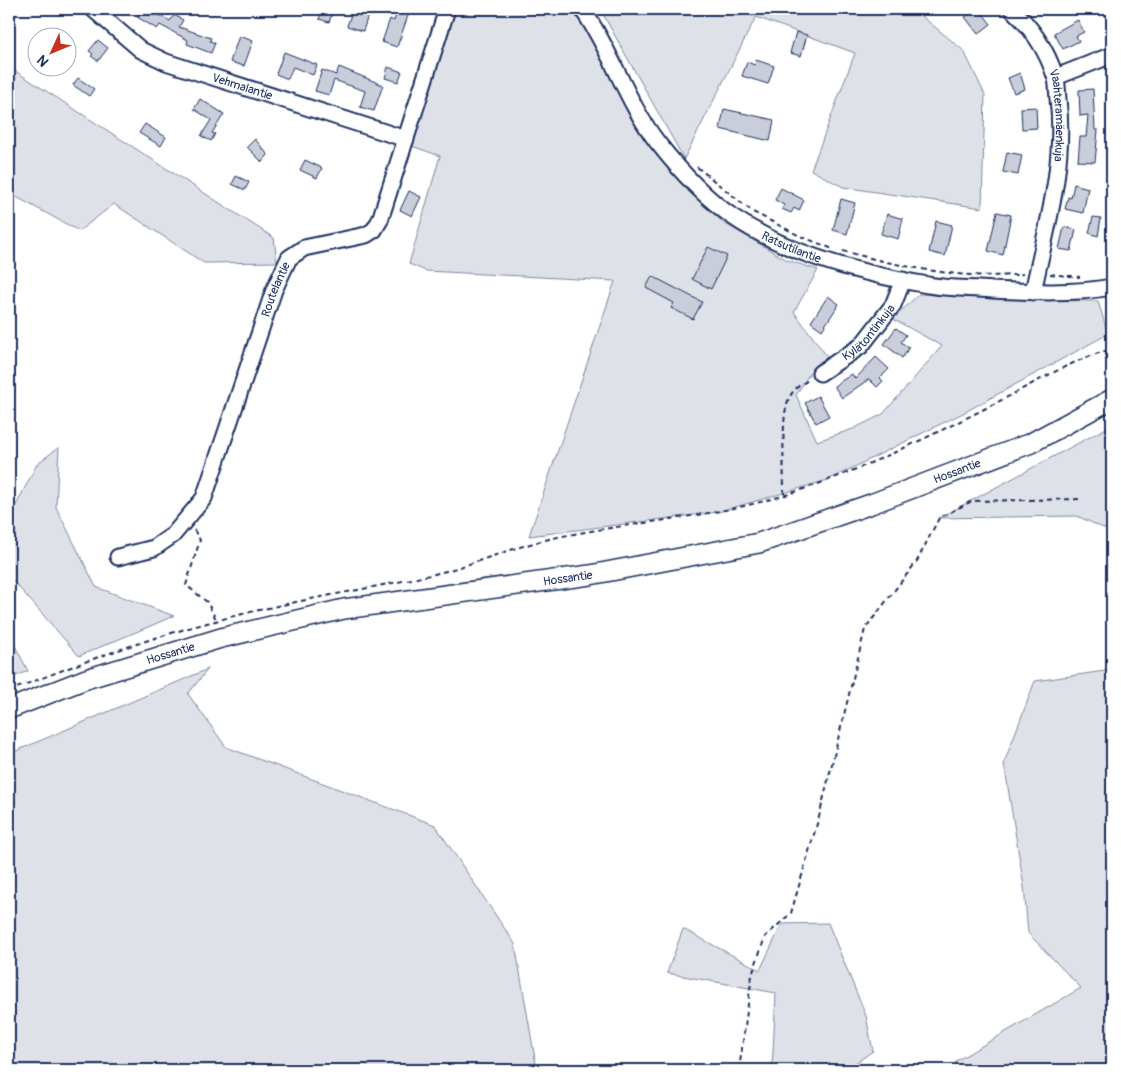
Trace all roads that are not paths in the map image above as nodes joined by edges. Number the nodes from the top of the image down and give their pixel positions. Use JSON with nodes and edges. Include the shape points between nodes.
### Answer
{"nodes":[{"id":1,"x":93,"y":9,"type":"edge"},
{"id":2,"x":447,"y":9,"type":"edge"},
{"id":3,"x":582,"y":9,"type":"edge"},
{"id":4,"x":1012,"y":9,"type":"edge"},
{"id":5,"x":1112,"y":54,"type":"edge"},
{"id":6,"x":1056,"y":77,"type":"junction"},
{"id":7,"x":406,"y":139,"type":"junction"},
{"id":8,"x":903,"y":280,"type":"junction"},
{"id":9,"x":1112,"y":287,"type":"edge"},
{"id":10,"x":1033,"y":292,"type":"junction"},
{"id":11,"x":820,"y":373,"type":"road end"},
{"id":12,"x":1112,"y":399,"type":"edge"},
{"id":13,"x":118,"y":557,"type":"dead end"},
{"id":14,"x":9,"y":709,"type":"edge"}],
"edges":[{"from":1,"to":7,"type":"street","name":"Vehmalantie","via":[[141,50],[166,62]]},
{"from":2,"to":7,"type":"street","name":"Routelantie"},
{"from":3,"to":8,"type":"street","name":"Ratsutilantie","via":[[657,142],[695,186],[732,217],[767,237],[819,258]]},
{"from":4,"to":6,"type":"street","name":"Vaahteramäenkuja","via":[[1040,42]]},
{"from":5,"to":6,"type":"street"},
{"from":6,"to":10,"type":"street","name":"Vaahteramäenkuja","via":[[1061,120],[1059,164]]},
{"from":7,"to":13,"type":"street","name":"Routelantie","via":[[374,230],[349,240],[304,248],[289,258],[281,273],[204,498],[173,535],[154,548]]},
{"from":8,"to":10,"type":"street","name":"Ratsutilantie","via":[[929,286]]},
{"from":8,"to":11,"type":"street","name":"Kylätontinkuja","via":[[893,305],[861,346]]},
{"from":9,"to":10,"type":"street","name":"Ratsutilantie"},
{"from":12,"to":14,"type":"main road","name":"Hossantie","via":[[1031,443],[759,544],[590,575],[219,629]]}]}
